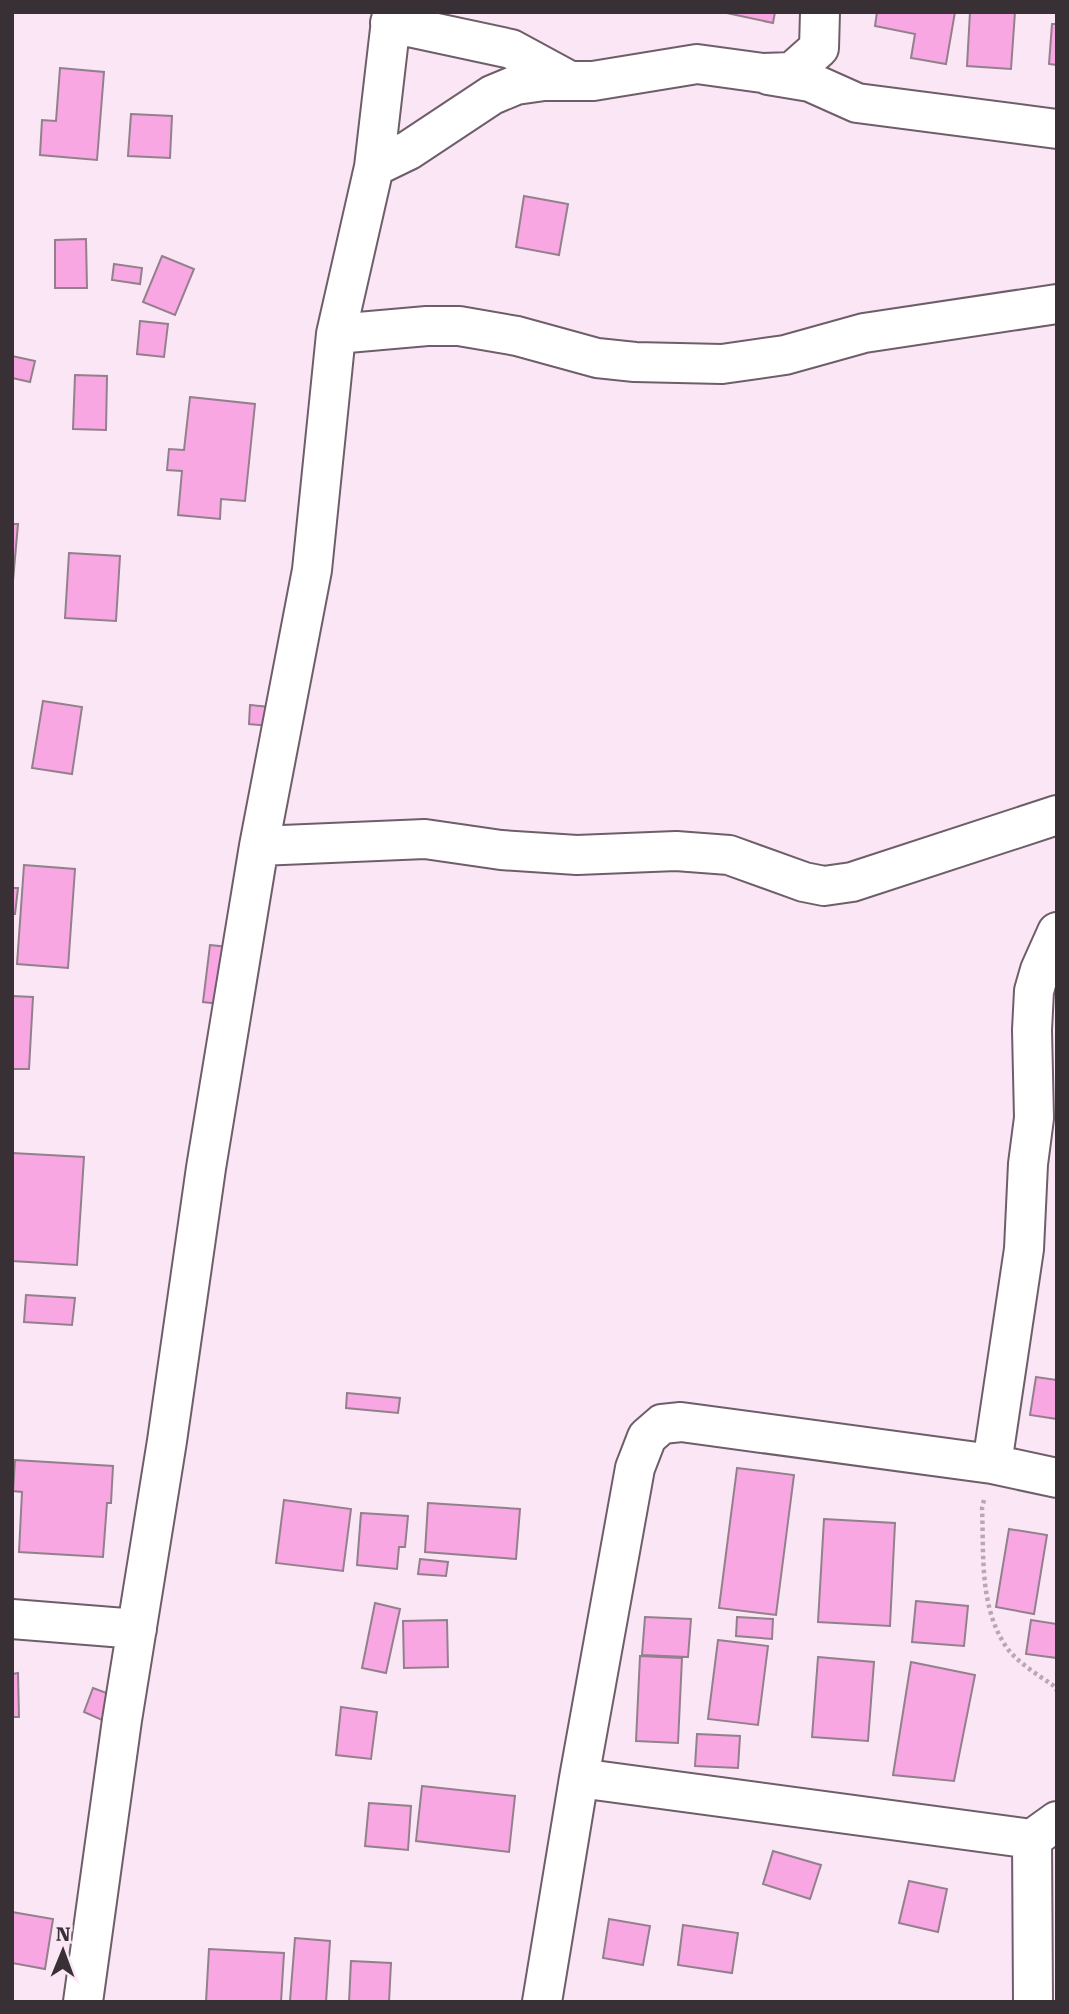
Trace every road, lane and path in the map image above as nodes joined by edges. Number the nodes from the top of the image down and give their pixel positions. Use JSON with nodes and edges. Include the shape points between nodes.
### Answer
{"nodes":[{"id":1,"x":820,"y":12,"type":"edge"},
{"id":2,"x":391,"y":18,"type":"edge"},
{"id":3,"x":762,"y":74,"type":"junction"},
{"id":4,"x":570,"y":81,"type":"junction"},
{"id":5,"x":1057,"y":129,"type":"edge"},
{"id":6,"x":374,"y":167,"type":"junction"},
{"id":7,"x":1057,"y":304,"type":"edge"},
{"id":8,"x":337,"y":334,"type":"junction"},
{"id":9,"x":1057,"y":815,"type":"edge"},
{"id":10,"x":259,"y":846,"type":"junction"},
{"id":11,"x":1057,"y":932,"type":"edge"},
{"id":12,"x":992,"y":1464,"type":"junction"},
{"id":13,"x":1057,"y":1478,"type":"edge"},
{"id":14,"x":12,"y":1619,"type":"edge"},
{"id":15,"x":137,"y":1629,"type":"junction"},
{"id":16,"x":1057,"y":1691,"type":"edge"},
{"id":17,"x":579,"y":1778,"type":"junction"},
{"id":18,"x":1044,"y":1830,"type":"edge"},
{"id":19,"x":83,"y":2002,"type":"edge"},
{"id":20,"x":542,"y":2002,"type":"edge"},
{"id":21,"x":1033,"y":2002,"type":"edge"}],
"edges":[{"from":1,"to":3,"type":"street","via":[[819,48],[792,72]]},
{"from":2,"to":4,"type":"street","via":[[512,49]]},
{"from":2,"to":6,"type":"street"},
{"from":3,"to":4,"type":"street","via":[[697,64]]},
{"from":3,"to":5,"type":"street","via":[[810,82],[857,103]]},
{"from":4,"to":6,"type":"street","via":[[516,85],[492,95],[409,150]]},
{"from":6,"to":8,"type":"street"},
{"from":7,"to":8,"type":"street","via":[[864,333],[785,355],[722,364],[597,358],[459,326]]},
{"from":8,"to":10,"type":"street","via":[[312,570]]},
{"from":9,"to":10,"type":"street","via":[[852,882],[824,886],[729,855],[676,851],[578,855],[425,839]]},
{"from":10,"to":15,"type":"street"},
{"from":11,"to":12,"type":"street","via":[[1034,992],[1034,1118],[1024,1249]]},
{"from":12,"to":13,"type":"street"},
{"from":12,"to":16,"type":"path","via":[[982,1508],[985,1591],[1005,1646]]},
{"from":12,"to":17,"type":"street","via":[[706,1425],[662,1424],[647,1437],[635,1468]]},
{"from":14,"to":15,"type":"street"},
{"from":15,"to":19,"type":"street"},
{"from":17,"to":18,"type":"street"},
{"from":17,"to":20,"type":"street"},
{"from":18,"to":21,"type":"street"}]}
